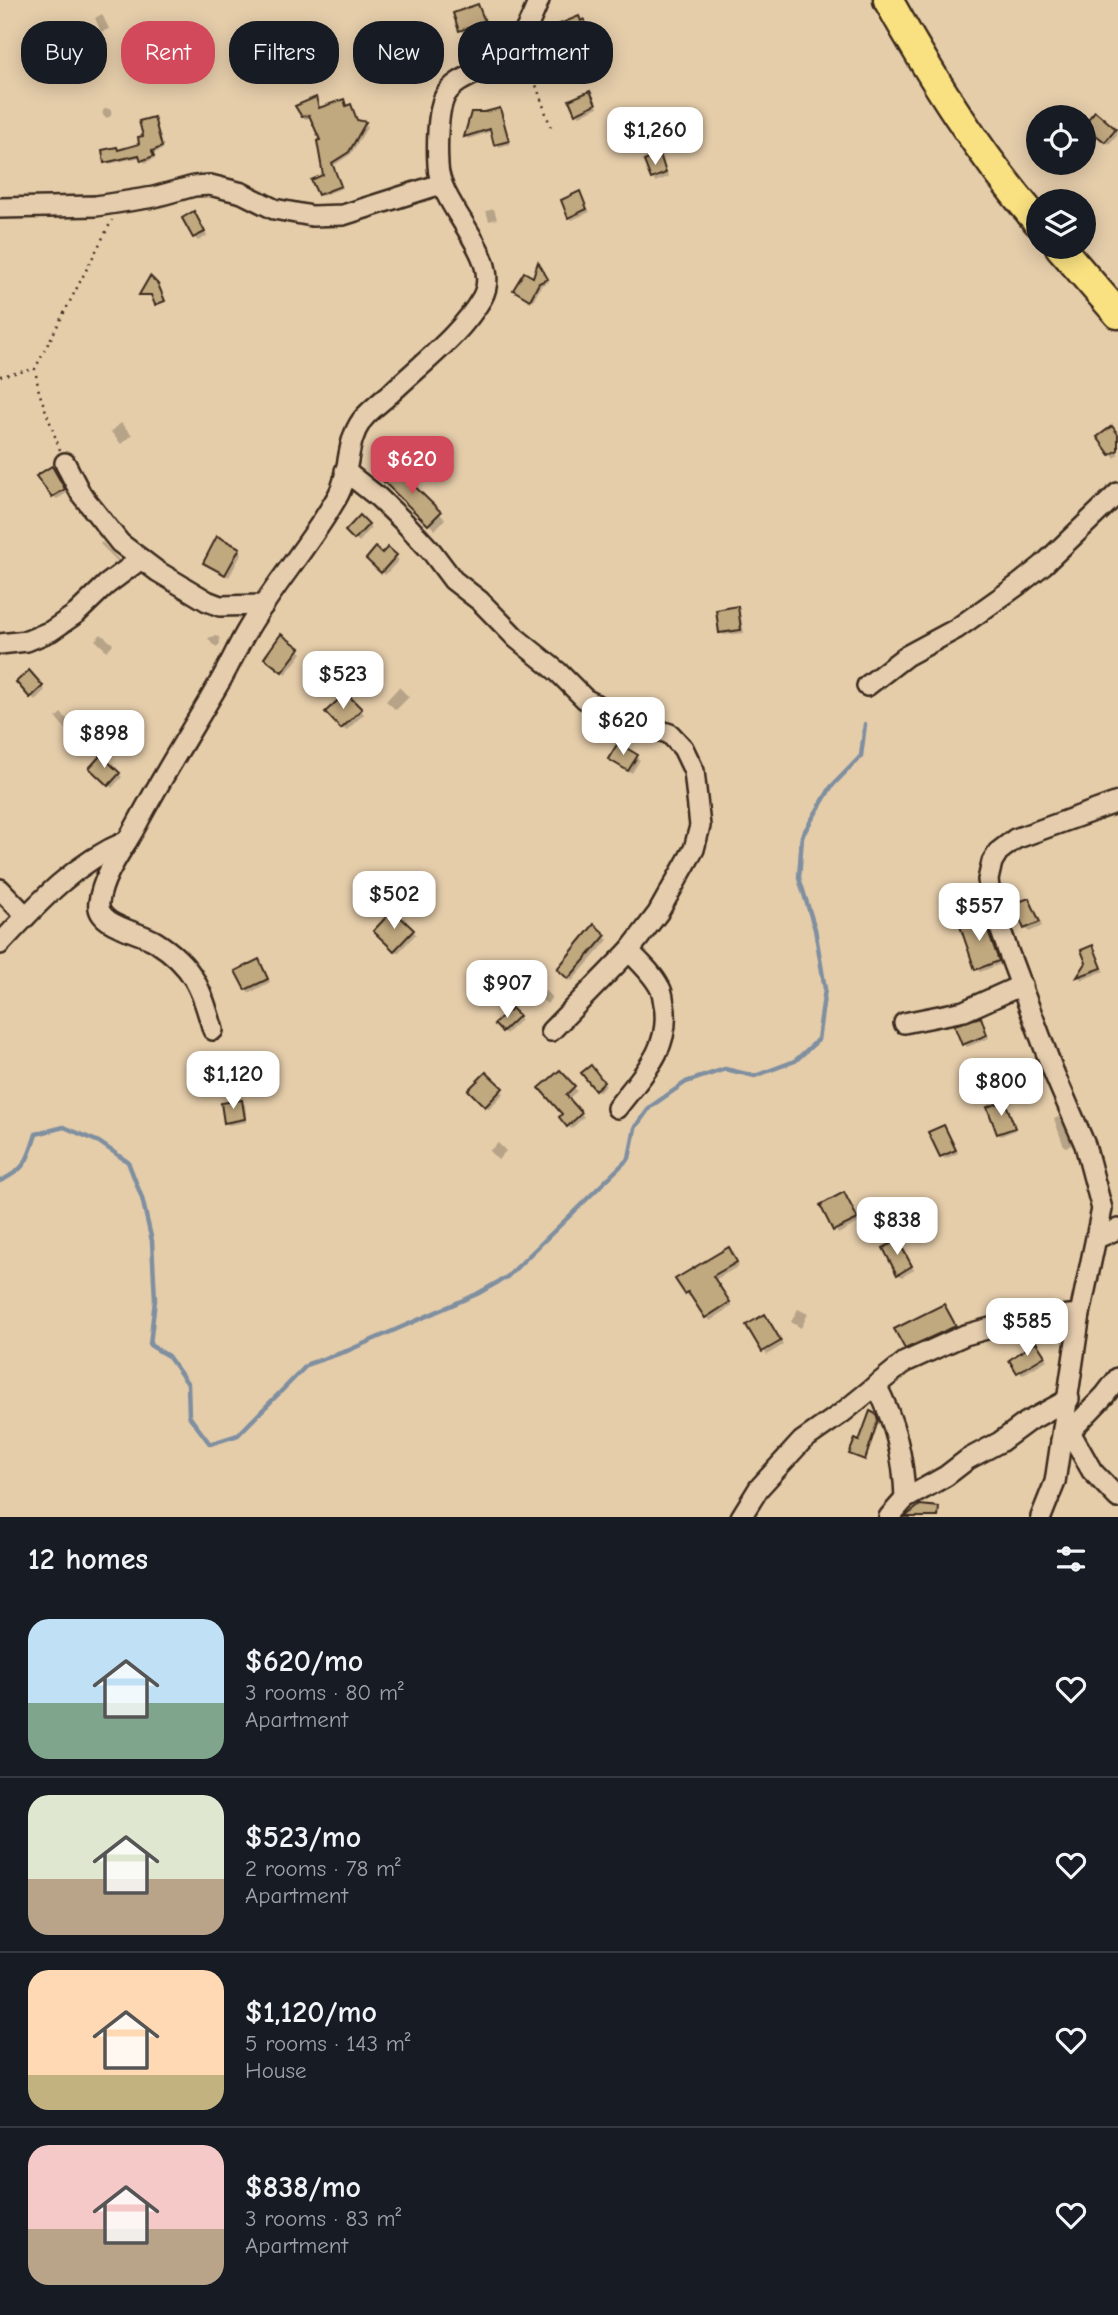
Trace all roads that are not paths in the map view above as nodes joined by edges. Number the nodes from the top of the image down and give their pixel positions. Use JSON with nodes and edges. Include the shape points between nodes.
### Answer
{"nodes":[{"id":1,"x":539,"y":0,"type":"edge"},
{"id":2,"x":888,"y":0,"type":"edge"},
{"id":3,"x":441,"y":184,"type":"junction"},
{"id":4,"x":0,"y":208,"type":"edge"},
{"id":5,"x":1026,"y":208,"type":"edge"},
{"id":6,"x":1070,"y":259,"type":"edge"},
{"id":7,"x":1118,"y":314,"type":"edge"},
{"id":8,"x":65,"y":463,"type":"road end"},
{"id":9,"x":345,"y":471,"type":"junction"},
{"id":10,"x":1118,"y":493,"type":"edge"},
{"id":11,"x":141,"y":559,"type":"junction"},
{"id":12,"x":264,"y":605,"type":"junction"},
{"id":13,"x":0,"y":644,"type":"edge"},
{"id":14,"x":867,"y":686,"type":"dead end"},
{"id":15,"x":1118,"y":802,"type":"edge"},
{"id":16,"x":127,"y":841,"type":"junction"},
{"id":17,"x":0,"y":889,"type":"edge"},
{"id":18,"x":26,"y":916,"type":"junction"},
{"id":19,"x":0,"y":944,"type":"edge"},
{"id":20,"x":629,"y":951,"type":"junction"},
{"id":21,"x":1022,"y":985,"type":"junction"},
{"id":22,"x":904,"y":1023,"type":"dead end"},
{"id":23,"x":212,"y":1030,"type":"dead end"},
{"id":24,"x":551,"y":1031,"type":"dead end"},
{"id":25,"x":617,"y":1108,"type":"dead end"},
{"id":26,"x":1118,"y":1229,"type":"edge"},
{"id":27,"x":1097,"y":1238,"type":"junction"},
{"id":28,"x":1080,"y":1314,"type":"junction"},
{"id":29,"x":1118,"y":1378,"type":"edge"},
{"id":30,"x":876,"y":1385,"type":"junction"},
{"id":31,"x":1069,"y":1398,"type":"junction"},
{"id":32,"x":1112,"y":1399,"type":"edge"},
{"id":33,"x":1066,"y":1437,"type":"junction"},
{"id":34,"x":1118,"y":1498,"type":"edge"},
{"id":35,"x":905,"y":1499,"type":"junction"},
{"id":36,"x":741,"y":1517,"type":"edge"},
{"id":37,"x":889,"y":1517,"type":"edge"},
{"id":38,"x":1041,"y":1517,"type":"edge"}],
"edges":[{"from":1,"to":3,"type":"street","via":[[521,39],[496,63],[453,84],[444,97],[440,109]]},
{"from":2,"to":5,"type":"highway","via":[[932,78]]},
{"from":3,"to":4,"type":"street","via":[[343,215],[312,216],[274,209],[210,185],[122,202]]},
{"from":3,"to":9,"type":"street","via":[[483,260],[486,290],[443,346],[363,419],[353,435]]},
{"from":6,"to":7,"type":"highway"},
{"from":8,"to":11,"type":"street","via":[[81,494],[107,527]]},
{"from":9,"to":12,"type":"street","via":[[330,510]]},
{"from":9,"to":20,"type":"street","via":[[404,522],[453,580],[585,699],[670,734],[682,748],[694,771],[699,802],[700,826],[694,849],[659,913]]},
{"from":10,"to":14,"type":"street","via":[[1018,585]]},
{"from":11,"to":12,"type":"street","via":[[220,606]]},
{"from":11,"to":13,"type":"street","via":[[51,631],[27,641]]},
{"from":12,"to":16,"type":"street"},
{"from":15,"to":21,"type":"street","via":[[1015,839],[992,862],[988,880],[992,902]]},
{"from":16,"to":18,"type":"street","via":[[67,876]]},
{"from":16,"to":23,"type":"street","via":[[104,886],[98,903],[100,914],[157,942],[190,970]]},
{"from":17,"to":18,"type":"street"},
{"from":18,"to":19,"type":"street"},
{"from":20,"to":24,"type":"street"},
{"from":20,"to":25,"type":"street","via":[[661,990],[667,1022],[656,1056]]},
{"from":21,"to":22,"type":"street","via":[[964,1012]]},
{"from":21,"to":27,"type":"street","via":[[1097,1182],[1102,1209]]},
{"from":26,"to":27,"type":"street"},
{"from":27,"to":28,"type":"street"},
{"from":28,"to":30,"type":"street","via":[[1019,1321],[965,1335],[905,1362]]},
{"from":28,"to":31,"type":"street"},
{"from":29,"to":32,"type":"street"},
{"from":30,"to":35,"type":"street","via":[[898,1437]]},
{"from":30,"to":36,"type":"street","via":[[802,1441]]},
{"from":31,"to":33,"type":"street"},
{"from":31,"to":35,"type":"street"},
{"from":32,"to":33,"type":"street"},
{"from":33,"to":34,"type":"street"},
{"from":33,"to":38,"type":"street"},
{"from":35,"to":37,"type":"street"}]}
